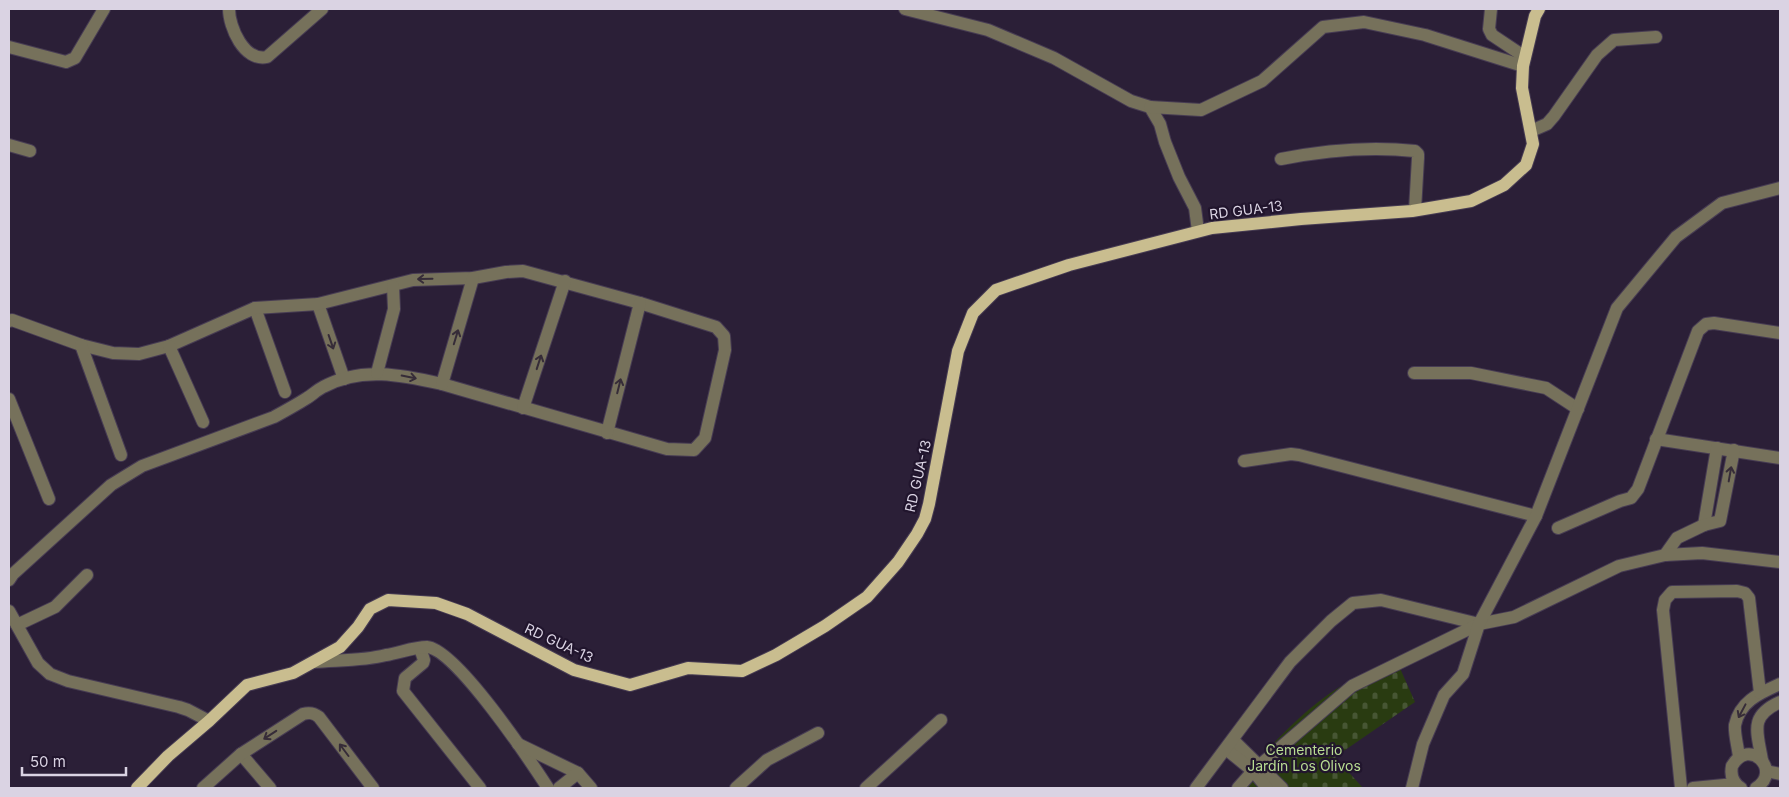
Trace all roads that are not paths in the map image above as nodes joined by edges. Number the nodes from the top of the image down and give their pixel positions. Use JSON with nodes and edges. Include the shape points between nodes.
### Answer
{"nodes":[{"id":1,"x":104,"y":9,"type":"edge"},
{"id":2,"x":229,"y":9,"type":"edge"},
{"id":3,"x":322,"y":9,"type":"edge"},
{"id":4,"x":906,"y":9,"type":"edge"},
{"id":5,"x":1491,"y":9,"type":"edge"},
{"id":6,"x":1539,"y":9,"type":"edge"},
{"id":7,"x":1656,"y":37,"type":"dead end"},
{"id":8,"x":9,"y":48,"type":"edge"},
{"id":9,"x":1524,"y":62,"type":"junction"},
{"id":10,"x":1150,"y":107,"type":"junction"},
{"id":11,"x":1531,"y":131,"type":"junction"},
{"id":12,"x":9,"y":145,"type":"edge"},
{"id":13,"x":30,"y":151,"type":"dead end"},
{"id":14,"x":1281,"y":159,"type":"dead end"},
{"id":15,"x":1780,"y":188,"type":"edge"},
{"id":16,"x":1414,"y":210,"type":"junction"},
{"id":17,"x":1198,"y":231,"type":"junction"},
{"id":18,"x":474,"y":278,"type":"junction"},
{"id":19,"x":565,"y":282,"type":"junction"},
{"id":20,"x":393,"y":286,"type":"junction"},
{"id":21,"x":640,"y":303,"type":"junction"},
{"id":22,"x":318,"y":304,"type":"junction"},
{"id":23,"x":255,"y":308,"type":"junction"},
{"id":24,"x":9,"y":321,"type":"edge"},
{"id":25,"x":1780,"y":333,"type":"edge"},
{"id":26,"x":81,"y":345,"type":"junction"},
{"id":27,"x":169,"y":346,"type":"junction"},
{"id":28,"x":377,"y":373,"type":"junction"},
{"id":29,"x":1414,"y":373,"type":"dead end"},
{"id":30,"x":344,"y":379,"type":"junction"},
{"id":31,"x":442,"y":384,"type":"junction"},
{"id":32,"x":285,"y":392,"type":"dead end"},
{"id":33,"x":9,"y":399,"type":"edge"},
{"id":34,"x":524,"y":408,"type":"junction"},
{"id":35,"x":1578,"y":409,"type":"junction"},
{"id":36,"x":203,"y":422,"type":"dead end"},
{"id":37,"x":607,"y":433,"type":"junction"},
{"id":38,"x":1656,"y":438,"type":"junction"},
{"id":39,"x":1717,"y":448,"type":"junction"},
{"id":40,"x":1734,"y":450,"type":"junction"},
{"id":41,"x":121,"y":455,"type":"dead end"},
{"id":42,"x":1780,"y":458,"type":"edge"},
{"id":43,"x":1244,"y":461,"type":"dead end"},
{"id":44,"x":48,"y":500,"type":"dead end"},
{"id":45,"x":1536,"y":516,"type":"junction"},
{"id":46,"x":1704,"y":525,"type":"junction"},
{"id":47,"x":1558,"y":528,"type":"dead end"},
{"id":48,"x":1665,"y":555,"type":"junction"},
{"id":49,"x":1780,"y":562,"type":"edge"},
{"id":50,"x":86,"y":575,"type":"dead end"},
{"id":51,"x":9,"y":580,"type":"edge"},
{"id":52,"x":9,"y":611,"type":"edge"},
{"id":53,"x":1479,"y":624,"type":"junction"},
{"id":54,"x":17,"y":625,"type":"junction"},
{"id":55,"x":420,"y":648,"type":"junction"},
{"id":56,"x":314,"y":662,"type":"junction"},
{"id":57,"x":1780,"y":684,"type":"edge"},
{"id":58,"x":1760,"y":693,"type":"junction"},
{"id":59,"x":1780,"y":702,"type":"edge"},
{"id":60,"x":941,"y":720,"type":"dead end"},
{"id":61,"x":209,"y":721,"type":"junction"},
{"id":62,"x":818,"y":733,"type":"dead end"},
{"id":63,"x":518,"y":744,"type":"junction"},
{"id":64,"x":1230,"y":745,"type":"junction"},
{"id":65,"x":241,"y":754,"type":"junction"},
{"id":66,"x":1740,"y":757,"type":"junction"},
{"id":67,"x":1764,"y":766,"type":"junction"},
{"id":68,"x":1256,"y":769,"type":"junction"},
{"id":69,"x":578,"y":773,"type":"junction"},
{"id":70,"x":1780,"y":774,"type":"edge"},
{"id":71,"x":1739,"y":787,"type":"edge"},
{"id":72,"x":1759,"y":787,"type":"edge"},
{"id":73,"x":137,"y":788,"type":"edge"},
{"id":74,"x":203,"y":788,"type":"edge"},
{"id":75,"x":270,"y":788,"type":"edge"},
{"id":76,"x":373,"y":788,"type":"edge"},
{"id":77,"x":480,"y":788,"type":"edge"},
{"id":78,"x":548,"y":788,"type":"edge"},
{"id":79,"x":559,"y":788,"type":"edge"},
{"id":80,"x":591,"y":788,"type":"edge"},
{"id":81,"x":736,"y":788,"type":"edge"},
{"id":82,"x":866,"y":788,"type":"edge"},
{"id":83,"x":1196,"y":788,"type":"edge"},
{"id":84,"x":1238,"y":788,"type":"edge"},
{"id":85,"x":1267,"y":788,"type":"edge"},
{"id":86,"x":1282,"y":788,"type":"edge"},
{"id":87,"x":1412,"y":788,"type":"edge"},
{"id":88,"x":1681,"y":788,"type":"edge"},
{"id":89,"x":1693,"y":788,"type":"edge"}],
"edges":[{"from":1,"to":8,"type":"street","via":[[75,58],[66,62]]},
{"from":2,"to":3,"type":"street","via":[[234,30],[247,52],[259,58],[267,57]]},
{"from":4,"to":10,"type":"street","via":[[988,30],[1054,58],[1131,101]]},
{"from":5,"to":9,"type":"street","via":[[1489,29],[1492,35]]},
{"from":6,"to":9,"type":"main road","name":"RD GUA-13"},
{"from":7,"to":11,"type":"street","via":[[1614,40],[1597,56],[1547,124]]},
{"from":9,"to":10,"type":"street","via":[[1364,22],[1323,27],[1262,81],[1201,110]]},
{"from":9,"to":11,"type":"main road","name":"RD GUA-13","via":[[1522,88]]},
{"from":10,"to":17,"type":"street","via":[[1195,208]]},
{"from":11,"to":16,"type":"main road","name":"RD GUA-13","via":[[1533,144],[1526,164],[1504,185],[1471,201]]},
{"from":12,"to":13,"type":"street"},
{"from":14,"to":16,"type":"street","via":[[1350,148],[1415,151],[1418,158]]},
{"from":15,"to":35,"type":"street","via":[[1722,203],[1676,237],[1617,308]]},
{"from":16,"to":17,"type":"main road","name":"RD GUA-13"},
{"from":17,"to":56,"type":"main road","name":"RD GUA-13","via":[[1070,265],[996,290],[973,313],[958,351],[929,504],[917,534],[898,562],[867,597],[776,655],[742,671],[688,668],[630,684],[574,670],[467,614],[436,603],[388,600],[370,609],[340,647]]},
{"from":18,"to":19,"type":"street","via":[[522,271]]},
{"from":18,"to":20,"type":"street","one_way":true,"via":[[413,280]]},
{"from":31,"to":18,"type":"street","one_way":true},
{"from":19,"to":21,"type":"street"},
{"from":34,"to":19,"type":"street","one_way":true},
{"from":20,"to":22,"type":"street"},
{"from":20,"to":28,"type":"street","via":[[394,309]]},
{"from":37,"to":21,"type":"street","one_way":true},
{"from":21,"to":37,"type":"street","via":[[716,327],[724,336],[725,350],[705,438],[694,450],[667,449]]},
{"from":22,"to":23,"type":"street"},
{"from":22,"to":30,"type":"street","one_way":true},
{"from":23,"to":27,"type":"street"},
{"from":23,"to":32,"type":"street"},
{"from":24,"to":26,"type":"street"},
{"from":25,"to":38,"type":"street","via":[[1714,323],[1698,330]]},
{"from":26,"to":27,"type":"street","via":[[113,353],[138,354]]},
{"from":26,"to":41,"type":"street"},
{"from":27,"to":36,"type":"street"},
{"from":28,"to":30,"type":"street"},
{"from":28,"to":31,"type":"street","one_way":true},
{"from":29,"to":35,"type":"street","via":[[1471,372],[1546,388]]},
{"from":30,"to":51,"type":"street","via":[[322,387],[274,417],[142,466],[122,477]]},
{"from":31,"to":34,"type":"street"},
{"from":33,"to":44,"type":"street"},
{"from":34,"to":37,"type":"street"},
{"from":35,"to":45,"type":"street"},
{"from":38,"to":39,"type":"street"},
{"from":38,"to":47,"type":"street","via":[[1638,488],[1631,498]]},
{"from":39,"to":40,"type":"street"},
{"from":39,"to":46,"type":"street"},
{"from":40,"to":42,"type":"street"},
{"from":46,"to":40,"type":"street","one_way":true,"via":[[1720,521]]},
{"from":43,"to":45,"type":"street","via":[[1299,454]]},
{"from":45,"to":53,"type":"street"},
{"from":46,"to":48,"type":"street","via":[[1677,538]]},
{"from":48,"to":49,"type":"street","via":[[1702,553]]},
{"from":48,"to":53,"type":"street","via":[[1619,566],[1514,617]]},
{"from":50,"to":54,"type":"street","via":[[55,607]]},
{"from":52,"to":54,"type":"street"},
{"from":53,"to":64,"type":"street","via":[[1381,600],[1353,603],[1290,662]]},
{"from":53,"to":68,"type":"street","via":[[1352,686]]},
{"from":53,"to":87,"type":"street","via":[[1463,674],[1444,695],[1423,744]]},
{"from":54,"to":61,"type":"street","via":[[38,663],[58,678],[179,707]]},
{"from":55,"to":56,"type":"street","via":[[385,656]]},
{"from":55,"to":63,"type":"street","via":[[429,647],[438,652],[465,675]]},
{"from":55,"to":77,"type":"street","via":[[424,663],[405,678],[403,691]]},
{"from":56,"to":61,"type":"main road","name":"RD GUA-13","via":[[294,673],[247,685]]},
{"from":57,"to":58,"type":"street"},
{"from":58,"to":66,"type":"street","one_way":true,"via":[[1743,705],[1735,726]]},
{"from":58,"to":88,"type":"street","via":[[1749,598],[1745,593],[1672,592],[1663,610]]},
{"from":59,"to":67,"type":"street","via":[[1768,708],[1758,719]]},
{"from":60,"to":82,"type":"street"},
{"from":61,"to":73,"type":"main road","name":"RD GUA-13"},
{"from":62,"to":81,"type":"street","via":[[767,760]]},
{"from":63,"to":69,"type":"street"},
{"from":63,"to":78,"type":"street"},
{"from":64,"to":68,"type":"street"},
{"from":64,"to":83,"type":"street"},
{"from":65,"to":74,"type":"street"},
{"from":65,"to":75,"type":"street"},
{"from":76,"to":65,"type":"street","one_way":true,"via":[[320,717],[313,713],[303,714]]},
{"from":66,"to":67,"type":"street","via":[[1755,755]]},
{"from":66,"to":71,"type":"street","via":[[1732,766],[1732,778]]},
{"from":67,"to":70,"type":"street"},
{"from":67,"to":72,"type":"street","via":[[1765,779]]},
{"from":68,"to":84,"type":"street"},
{"from":68,"to":85,"type":"street"},
{"from":68,"to":86,"type":"street"},
{"from":69,"to":79,"type":"street"},
{"from":69,"to":80,"type":"street"},
{"from":71,"to":89,"type":"street"}]}
